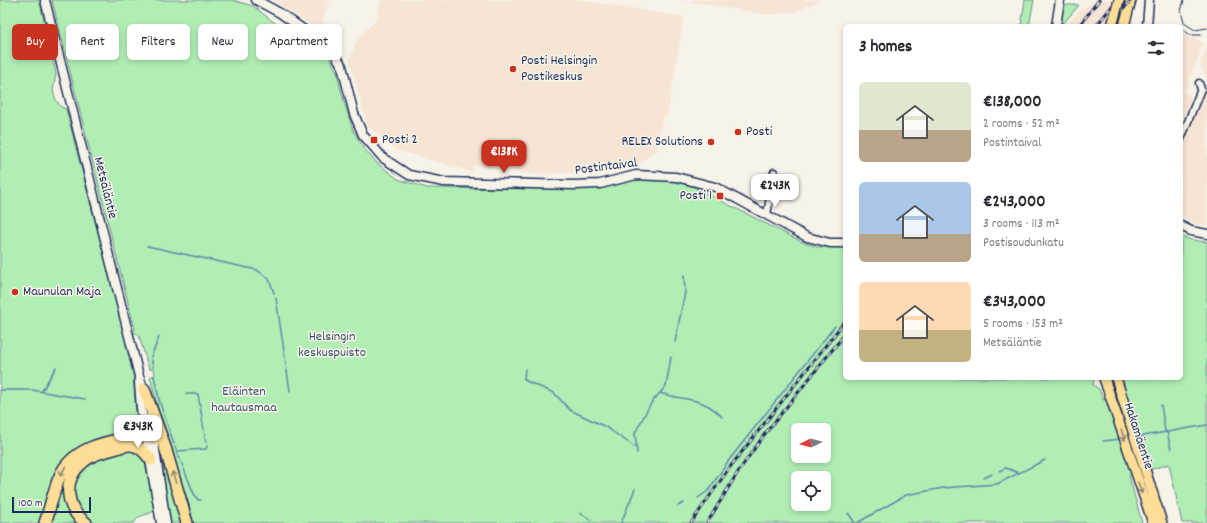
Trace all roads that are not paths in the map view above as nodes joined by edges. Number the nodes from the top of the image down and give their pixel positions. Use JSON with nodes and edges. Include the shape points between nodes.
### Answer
{"nodes":[{"id":1,"x":256,"y":0,"type":"edge"},
{"id":2,"x":1060,"y":0,"type":"edge"},
{"id":3,"x":1119,"y":0,"type":"edge"},
{"id":4,"x":1131,"y":0,"type":"edge"},
{"id":5,"x":1149,"y":0,"type":"edge"},
{"id":6,"x":44,"y":2,"type":"edge"},
{"id":7,"x":1056,"y":24,"type":"edge"},
{"id":8,"x":1113,"y":24,"type":"edge"},
{"id":9,"x":1125,"y":24,"type":"edge"},
{"id":10,"x":1147,"y":24,"type":"edge"},
{"id":11,"x":1199,"y":83,"type":"dead end"},
{"id":12,"x":1183,"y":134,"type":"edge"},
{"id":13,"x":774,"y":172,"type":"dead end"},
{"id":14,"x":767,"y":215,"type":"junction"},
{"id":15,"x":1183,"y":227,"type":"edge"},
{"id":16,"x":1207,"y":234,"type":"edge"},
{"id":17,"x":843,"y":243,"type":"edge"},
{"id":18,"x":139,"y":376,"type":"junction"},
{"id":19,"x":1105,"y":380,"type":"edge"},
{"id":20,"x":1117,"y":380,"type":"edge"},
{"id":21,"x":144,"y":389,"type":"junction"},
{"id":22,"x":150,"y":436,"type":"junction"},
{"id":23,"x":151,"y":460,"type":"junction"},
{"id":24,"x":1146,"y":470,"type":"junction"},
{"id":25,"x":1145,"y":502,"type":"junction"},
{"id":26,"x":45,"y":523,"type":"edge"},
{"id":27,"x":86,"y":523,"type":"edge"},
{"id":28,"x":160,"y":523,"type":"edge"},
{"id":29,"x":166,"y":523,"type":"edge"},
{"id":30,"x":187,"y":523,"type":"edge"},
{"id":31,"x":1148,"y":523,"type":"edge"},
{"id":32,"x":1153,"y":523,"type":"edge"},
{"id":33,"x":1162,"y":523,"type":"edge"},
{"id":34,"x":1167,"y":523,"type":"edge"}],
"edges":[{"from":1,"to":14,"type":"street","name":"Postintaival","via":[[280,13],[334,52],[342,66],[354,114],[363,134],[383,158],[409,175],[431,181],[585,185],[636,175],[676,176],[715,187]]},
{"from":2,"to":7,"type":"street"},
{"from":3,"to":8,"type":"main road","bridge":true},
{"from":4,"to":9,"type":"main road"},
{"from":5,"to":10,"type":"street"},
{"from":6,"to":18,"type":"street","name":"Metsäläntie"},
{"from":11,"to":12,"type":"street","via":[[1201,89]]},
{"from":13,"to":14,"type":"street"},
{"from":14,"to":17,"type":"street","name":"Postintaival","via":[[807,237],[830,243]]},
{"from":15,"to":16,"type":"street"},
{"from":18,"to":21,"type":"street","name":"Metsäläntie"},
{"from":18,"to":22,"type":"street","name":"Metsäläntie","via":[[139,391]]},
{"from":19,"to":25,"type":"main road","name":"Hakamäentie","one_way":true},
{"from":20,"to":24,"type":"main road","name":"Hakamäentie"},
{"from":21,"to":22,"type":"street","name":"Metsäläntie"},
{"from":30,"to":21,"type":"highway","one_way":true,"via":[[163,440]]},
{"from":22,"to":23,"type":"street","name":"Metsäläntie"},
{"from":22,"to":26,"type":"highway","one_way":true,"via":[[95,446],[77,454],[68,462],[59,477]]},
{"from":22,"to":29,"type":"street","name":"Metsäläntie"},
{"from":23,"to":27,"type":"highway","via":[[141,449],[133,445],[99,453],[82,463],[70,479],[69,497],[76,513]]},
{"from":23,"to":28,"type":"street","name":"Metsäläntie"},
{"from":24,"to":33,"type":"main road","name":"Hakamäentie"},
{"from":24,"to":34,"type":"main road","name":"Hakamäentie","via":[[1153,482]]},
{"from":25,"to":31,"type":"main road","name":"Hakamäentie"},
{"from":25,"to":32,"type":"main road","name":"Hakamäentie"}]}
